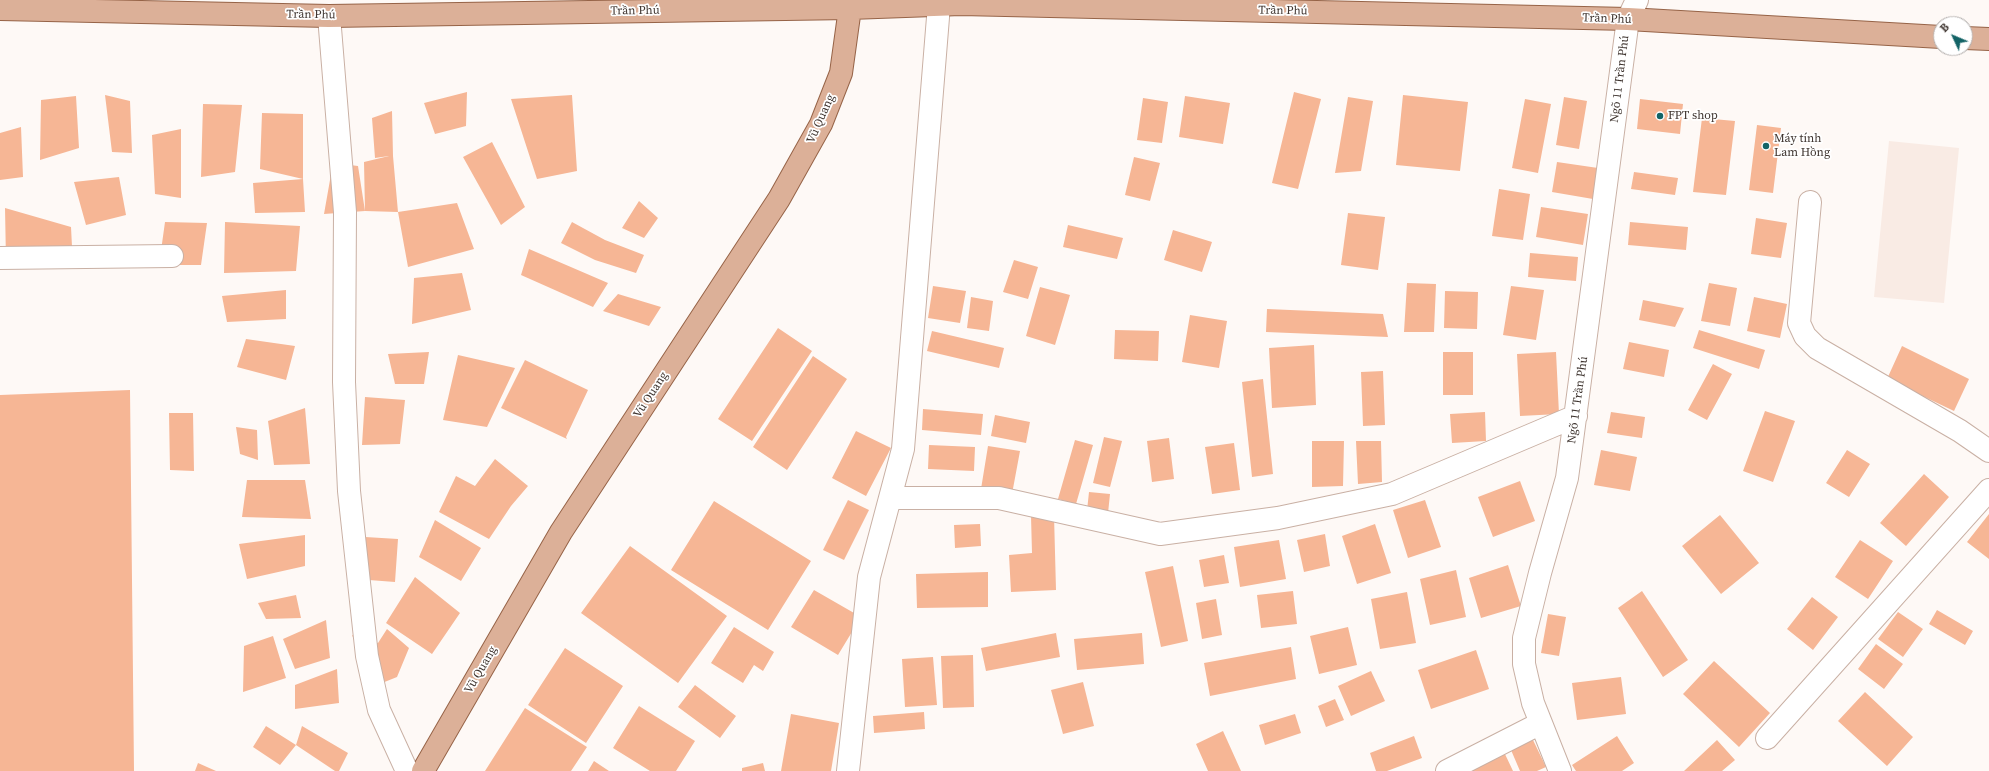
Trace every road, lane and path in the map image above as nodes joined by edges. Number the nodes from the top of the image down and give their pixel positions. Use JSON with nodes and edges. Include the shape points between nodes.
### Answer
{"nodes":[{"id":1,"x":851,"y":4,"type":"edge"},
{"id":2,"x":939,"y":4,"type":"junction"},
{"id":3,"x":1633,"y":9,"type":"edge"},
{"id":4,"x":0,"y":10,"type":"edge"},
{"id":5,"x":329,"y":16,"type":"junction"},
{"id":6,"x":1933,"y":36,"type":"edge"},
{"id":7,"x":1973,"y":38,"type":"edge"},
{"id":8,"x":1989,"y":39,"type":"edge"},
{"id":9,"x":1810,"y":202,"type":"dead end"},
{"id":10,"x":172,"y":256,"type":"dead end"},
{"id":11,"x":0,"y":258,"type":"edge"},
{"id":12,"x":1576,"y":416,"type":"junction"},
{"id":13,"x":1989,"y":451,"type":"edge"},
{"id":14,"x":1989,"y":490,"type":"edge"},
{"id":15,"x":890,"y":498,"type":"junction"},
{"id":16,"x":1541,"y":723,"type":"junction"},
{"id":17,"x":1767,"y":738,"type":"dead end"},
{"id":18,"x":407,"y":771,"type":"edge"},
{"id":19,"x":423,"y":771,"type":"edge"},
{"id":20,"x":848,"y":771,"type":"edge"},
{"id":21,"x":1447,"y":771,"type":"edge"},
{"id":22,"x":1560,"y":771,"type":"edge"}],
"edges":[{"from":1,"to":2,"type":"main road","name":"Trần Phú"},
{"from":1,"to":5,"type":"main road","name":"Trần Phú"},
{"from":1,"to":19,"type":"main road","name":"Vũ Quang","via":[[841,73],[810,145],[779,199],[561,532]]},
{"from":2,"to":3,"type":"main road","name":"Trần Phú"},
{"from":2,"to":15,"type":"street","via":[[903,450]]},
{"from":3,"to":6,"type":"main road","name":"Trần Phú"},
{"from":3,"to":12,"type":"street","name":"Ngõ 11 Trần Phú"},
{"from":4,"to":5,"type":"main road","name":"Trần Phú"},
{"from":5,"to":18,"type":"street","via":[[345,212],[344,382],[350,499],[367,656],[379,710]]},
{"from":7,"to":8,"type":"main road"},
{"from":9,"to":13,"type":"street","via":[[1799,323],[1805,336],[1817,348],[1960,431]]},
{"from":10,"to":11,"type":"street"},
{"from":12,"to":15,"type":"street","via":[[1392,494],[1278,518],[1160,534],[999,498]]},
{"from":12,"to":16,"type":"street","name":"Ngõ 11 Trần Phú","via":[[1567,478],[1524,638],[1524,664],[1533,703]]},
{"from":14,"to":17,"type":"street"},
{"from":15,"to":20,"type":"street","via":[[869,577]]},
{"from":16,"to":21,"type":"street"},
{"from":16,"to":22,"type":"street","name":"Ngõ 11 Trần Phú"}]}
